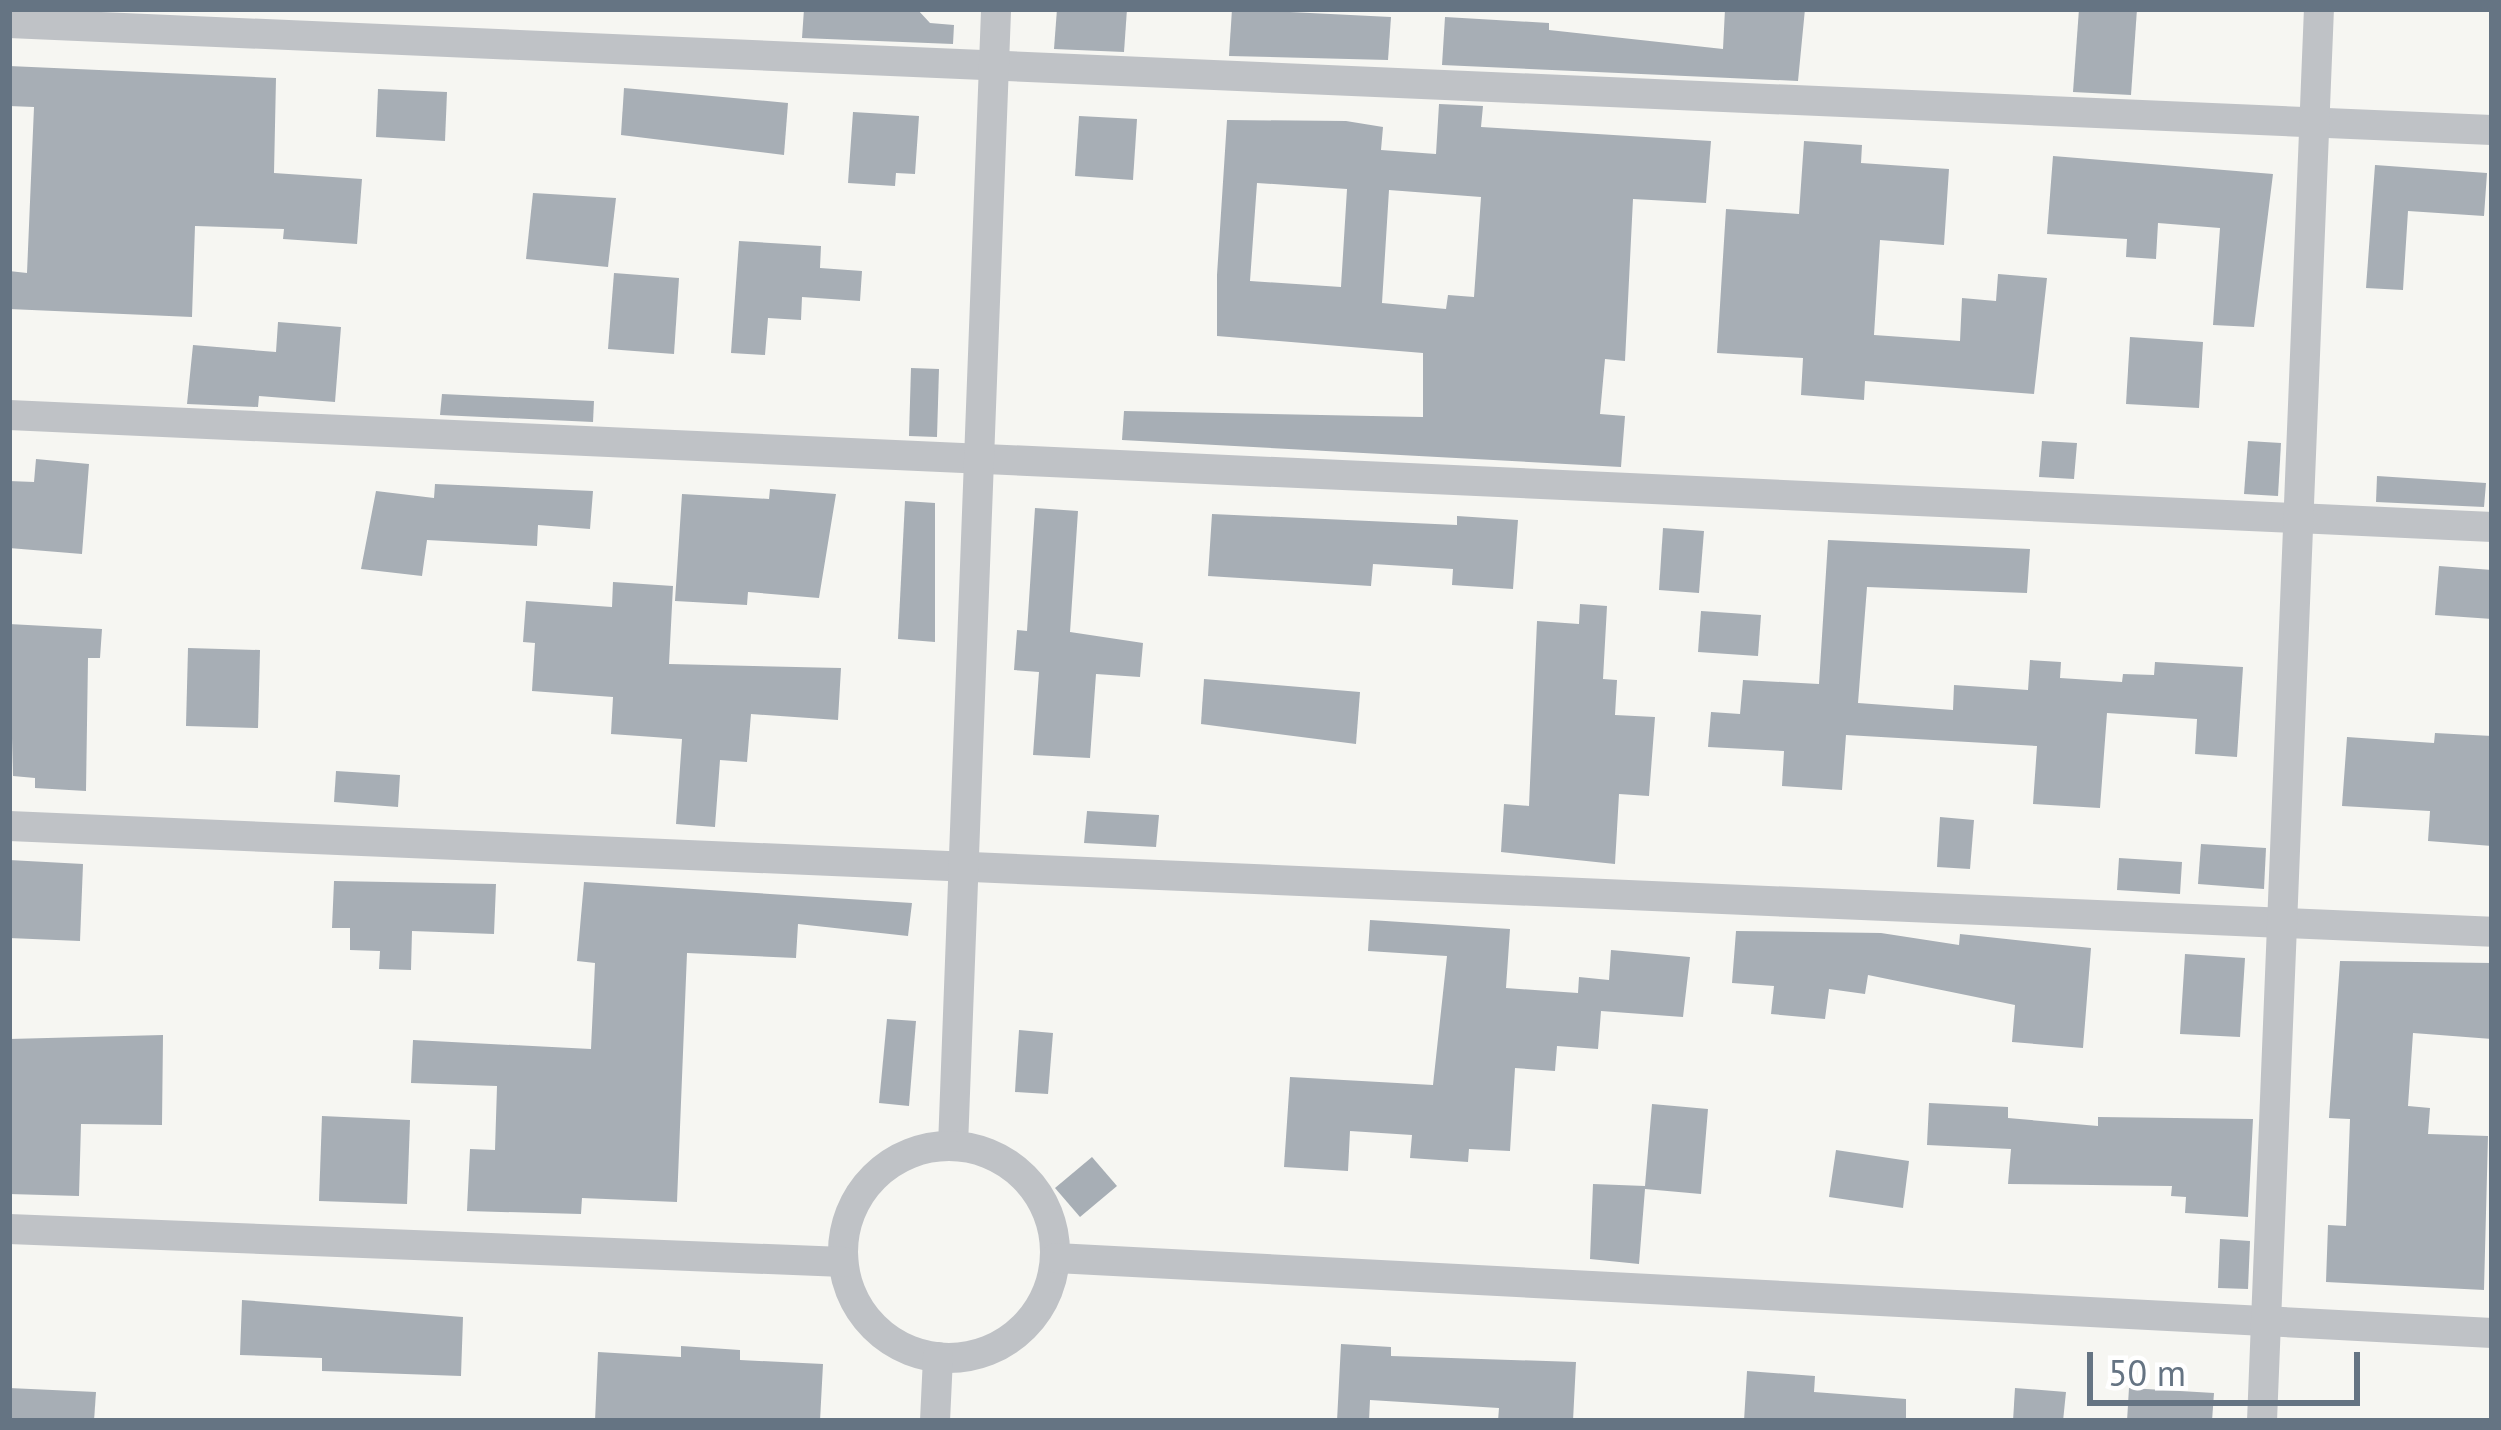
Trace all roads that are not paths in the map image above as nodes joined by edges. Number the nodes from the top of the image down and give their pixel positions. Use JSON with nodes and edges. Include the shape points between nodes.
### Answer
{"nodes":[{"id":1,"x":996,"y":9,"type":"edge"},
{"id":2,"x":2319,"y":9,"type":"edge"},
{"id":3,"x":9,"y":23,"type":"edge"},
{"id":4,"x":994,"y":66,"type":"junction"},
{"id":5,"x":2315,"y":122,"type":"junction"},
{"id":6,"x":2492,"y":130,"type":"edge"},
{"id":7,"x":9,"y":415,"type":"edge"},
{"id":8,"x":979,"y":456,"type":"junction"},
{"id":9,"x":2299,"y":513,"type":"junction"},
{"id":10,"x":2492,"y":526,"type":"edge"},
{"id":11,"x":9,"y":826,"type":"edge"},
{"id":12,"x":963,"y":867,"type":"junction"},
{"id":13,"x":2282,"y":923,"type":"junction"},
{"id":14,"x":2492,"y":932,"type":"edge"},
{"id":15,"x":952,"y":1146,"type":"junction"},
{"id":16,"x":9,"y":1229,"type":"edge"},
{"id":17,"x":1056,"y":1258,"type":"junction"},
{"id":18,"x":843,"y":1262,"type":"junction"},
{"id":19,"x":2266,"y":1323,"type":"junction"},
{"id":20,"x":2492,"y":1334,"type":"edge"},
{"id":21,"x":938,"y":1357,"type":"junction"},
{"id":22,"x":935,"y":1421,"type":"edge"},
{"id":23,"x":2262,"y":1421,"type":"edge"}],
"edges":[{"from":1,"to":4,"type":"street"},
{"from":2,"to":5,"type":"street"},
{"from":3,"to":4,"type":"street"},
{"from":4,"to":5,"type":"street"},
{"from":4,"to":8,"type":"street"},
{"from":5,"to":6,"type":"street"},
{"from":5,"to":9,"type":"street"},
{"from":7,"to":8,"type":"street"},
{"from":8,"to":9,"type":"street"},
{"from":8,"to":12,"type":"street"},
{"from":9,"to":10,"type":"street"},
{"from":9,"to":13,"type":"street"},
{"from":11,"to":12,"type":"street"},
{"from":12,"to":13,"type":"street"},
{"from":12,"to":15,"type":"street"},
{"from":13,"to":14,"type":"street"},
{"from":13,"to":19,"type":"street"},
{"from":15,"to":17,"type":"street","via":[[997,1156],[1026,1179],[1047,1210]]},
{"from":15,"to":18,"type":"street","via":[[924,1149],[881,1171],[852,1209]]},
{"from":16,"to":18,"type":"street"},
{"from":17,"to":19,"type":"street"},
{"from":17,"to":21,"type":"street","via":[[1037,1312],[1018,1333],[994,1348]]},
{"from":18,"to":21,"type":"street","via":[[873,1324]]},
{"from":19,"to":20,"type":"street"},
{"from":19,"to":23,"type":"street"},
{"from":21,"to":22,"type":"street"}]}
